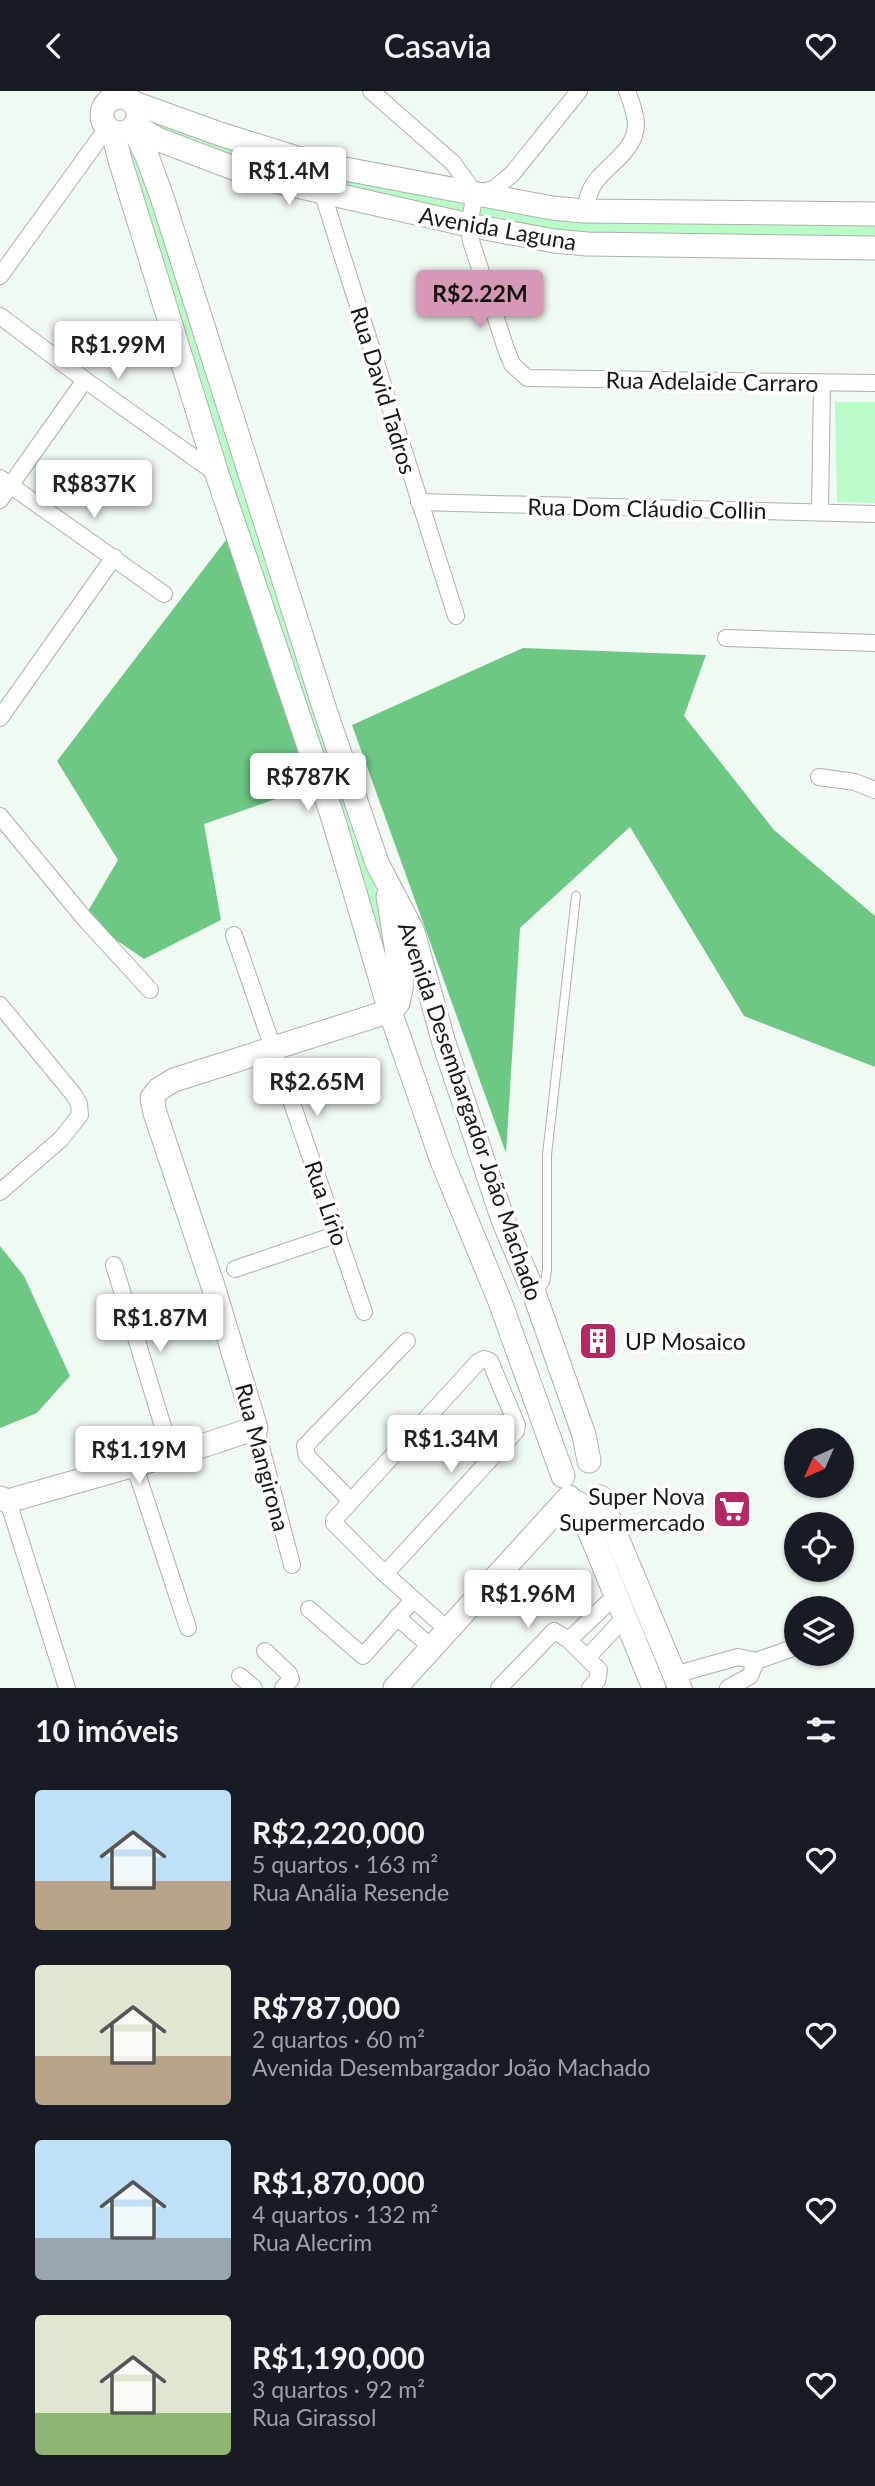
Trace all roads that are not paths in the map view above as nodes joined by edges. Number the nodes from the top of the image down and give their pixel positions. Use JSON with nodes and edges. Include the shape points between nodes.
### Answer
{"nodes":[{"id":1,"x":371,"y":91,"type":"edge"},
{"id":2,"x":579,"y":91,"type":"edge"},
{"id":3,"x":627,"y":91,"type":"edge"},
{"id":4,"x":119,"y":112,"type":"edge"},
{"id":5,"x":313,"y":163,"type":"junction"},
{"id":6,"x":322,"y":193,"type":"junction"},
{"id":7,"x":475,"y":194,"type":"junction"},
{"id":8,"x":584,"y":211,"type":"junction"},
{"id":9,"x":875,"y":214,"type":"edge"},
{"id":10,"x":469,"y":225,"type":"junction"},
{"id":11,"x":587,"y":244,"type":"junction"},
{"id":12,"x":875,"y":248,"type":"edge"},
{"id":13,"x":0,"y":277,"type":"edge"},
{"id":14,"x":0,"y":316,"type":"edge"},
{"id":15,"x":85,"y":380,"type":"junction"},
{"id":16,"x":822,"y":383,"type":"junction"},
{"id":17,"x":875,"y":383,"type":"edge"},
{"id":18,"x":217,"y":474,"type":"junction"},
{"id":19,"x":5,"y":482,"type":"edge"},
{"id":20,"x":0,"y":500,"type":"edge"},
{"id":21,"x":419,"y":502,"type":"junction"},
{"id":22,"x":820,"y":512,"type":"junction"},
{"id":23,"x":875,"y":514,"type":"edge"},
{"id":24,"x":114,"y":557,"type":"junction"},
{"id":25,"x":164,"y":594,"type":"dead end"},
{"id":26,"x":456,"y":616,"type":"dead end"},
{"id":27,"x":726,"y":638,"type":"dead end"},
{"id":28,"x":875,"y":643,"type":"edge"},
{"id":29,"x":0,"y":718,"type":"edge"},
{"id":30,"x":819,"y":776,"type":"dead end"},
{"id":31,"x":875,"y":790,"type":"edge"},
{"id":32,"x":0,"y":816,"type":"edge"},
{"id":33,"x":386,"y":883,"type":"junction"},
{"id":34,"x":576,"y":896,"type":"dead end"},
{"id":35,"x":234,"y":936,"type":"dead end"},
{"id":36,"x":150,"y":990,"type":"dead end"},
{"id":37,"x":0,"y":1005,"type":"edge"},
{"id":38,"x":390,"y":1011,"type":"junction"},
{"id":39,"x":273,"y":1048,"type":"junction"},
{"id":40,"x":0,"y":1192,"type":"edge"},
{"id":41,"x":338,"y":1234,"type":"junction"},
{"id":42,"x":114,"y":1265,"type":"dead end"},
{"id":43,"x":235,"y":1269,"type":"dead end"},
{"id":44,"x":535,"y":1296,"type":"junction"},
{"id":45,"x":364,"y":1312,"type":"dead end"},
{"id":46,"x":407,"y":1341,"type":"dead end"},
{"id":47,"x":256,"y":1428,"type":"junction"},
{"id":48,"x":171,"y":1453,"type":"junction"},
{"id":49,"x":589,"y":1461,"type":"junction"},
{"id":50,"x":134,"y":1465,"type":"junction"},
{"id":51,"x":577,"y":1494,"type":"junction"},
{"id":52,"x":4,"y":1499,"type":"edge"},
{"id":53,"x":351,"y":1501,"type":"junction"},
{"id":54,"x":292,"y":1565,"type":"dead end"},
{"id":55,"x":385,"y":1573,"type":"junction"},
{"id":56,"x":616,"y":1595,"type":"junction"},
{"id":57,"x":413,"y":1600,"type":"junction"},
{"id":58,"x":309,"y":1609,"type":"dead end"},
{"id":59,"x":397,"y":1617,"type":"junction"},
{"id":60,"x":625,"y":1617,"type":"junction"},
{"id":61,"x":188,"y":1628,"type":"dead end"},
{"id":62,"x":447,"y":1630,"type":"junction"},
{"id":63,"x":569,"y":1640,"type":"junction"},
{"id":64,"x":431,"y":1647,"type":"junction"},
{"id":65,"x":265,"y":1651,"type":"dead end"},
{"id":66,"x":784,"y":1651,"type":"edge"},
{"id":67,"x":587,"y":1657,"type":"junction"},
{"id":68,"x":757,"y":1661,"type":"junction"},
{"id":69,"x":240,"y":1676,"type":"dead end"},
{"id":70,"x":677,"y":1682,"type":"edge"},
{"id":71,"x":67,"y":1688,"type":"edge"},
{"id":72,"x":254,"y":1688,"type":"edge"},
{"id":73,"x":284,"y":1688,"type":"edge"},
{"id":74,"x":395,"y":1688,"type":"edge"},
{"id":75,"x":499,"y":1688,"type":"edge"},
{"id":76,"x":590,"y":1688,"type":"edge"},
{"id":77,"x":654,"y":1688,"type":"edge"},
{"id":78,"x":728,"y":1688,"type":"edge"}],
"edges":[{"from":1,"to":7,"type":"street","via":[[453,163]]},
{"from":2,"to":7,"type":"street","via":[[512,174],[495,188]]},
{"from":3,"to":8,"type":"street","via":[[636,123],[634,135],[623,154],[596,181]]},
{"from":4,"to":5,"type":"street","name":"Avenida Laguna","via":[[220,134]]},
{"from":4,"to":6,"type":"street","name":"Avenida Laguna","via":[[157,139],[257,177]]},
{"from":4,"to":13,"type":"street"},
{"from":4,"to":18,"type":"street","name":"Avenida Desembargador João Machado","via":[[120,160]]},
{"from":4,"to":33,"type":"street","name":"Avenida Desembargador João Machado","via":[[148,156],[325,710]]},
{"from":5,"to":6,"type":"street","name":"Rua David Tadros"},
{"from":5,"to":7,"type":"street","name":"Avenida Laguna"},
{"from":6,"to":10,"type":"street","name":"Avenida Laguna"},
{"from":6,"to":21,"type":"street","name":"Rua David Tadros"},
{"from":7,"to":8,"type":"street","name":"Avenida Laguna"},
{"from":7,"to":10,"type":"street"},
{"from":8,"to":9,"type":"street","name":"Avenida Laguna"},
{"from":8,"to":11,"type":"street","via":[[578,227]]},
{"from":10,"to":11,"type":"street","name":"Avenida Laguna"},
{"from":10,"to":16,"type":"street","name":"Rua Adelaide Carraro","via":[[512,364],[527,378]]},
{"from":11,"to":12,"type":"street","name":"Avenida Laguna"},
{"from":14,"to":15,"type":"street"},
{"from":15,"to":18,"type":"street"},
{"from":15,"to":19,"type":"street"},
{"from":16,"to":17,"type":"street","name":"Rua Adelaide Carraro"},
{"from":16,"to":22,"type":"street"},
{"from":18,"to":38,"type":"street","name":"Avenida Desembargador João Machado","via":[[333,818]]},
{"from":19,"to":20,"type":"street"},
{"from":19,"to":24,"type":"street"},
{"from":21,"to":22,"type":"street","name":"Rua Dom Cláudio Collin"},
{"from":21,"to":26,"type":"street","name":"Rua David Tadros"},
{"from":22,"to":23,"type":"street","name":"Rua Dom Cláudio Collin"},
{"from":24,"to":25,"type":"street"},
{"from":24,"to":29,"type":"street"},
{"from":27,"to":28,"type":"street"},
{"from":30,"to":31,"type":"street"},
{"from":32,"to":36,"type":"street"},
{"from":33,"to":38,"type":"street","via":[[402,984],[398,1003]]},
{"from":33,"to":44,"type":"street","name":"Avenida Desembargador João Machado","via":[[413,932],[444,1043],[503,1220]]},
{"from":34,"to":44,"type":"lane","via":[[547,1155],[547,1270]]},
{"from":35,"to":39,"type":"street","name":"Rua Lírio"},
{"from":37,"to":40,"type":"street","via":[[79,1104],[79,1115],[61,1139]]},
{"from":38,"to":39,"type":"street"},
{"from":38,"to":51,"type":"street","name":"Avenida Desembargador João Machado","via":[[442,1161]]},
{"from":39,"to":41,"type":"street","name":"Rua Lírio"},
{"from":39,"to":47,"type":"street","name":"Rua Mangirona","via":[[174,1080],[152,1098]]},
{"from":41,"to":43,"type":"street"},
{"from":41,"to":45,"type":"street","name":"Rua Lírio"},
{"from":42,"to":48,"type":"street"},
{"from":44,"to":49,"type":"street","name":"Avenida Desembargador João Machado"},
{"from":46,"to":53,"type":"street","via":[[305,1445],[307,1456]]},
{"from":47,"to":48,"type":"street"},
{"from":47,"to":54,"type":"street","name":"Rua Mangirona"},
{"from":48,"to":50,"type":"street"},
{"from":49,"to":51,"type":"street","via":[[568,1467]]},
{"from":49,"to":51,"type":"street","name":"Avenida Desembargador João Machado","via":[[605,1476],[605,1488]]},
{"from":50,"to":52,"type":"street"},
{"from":50,"to":61,"type":"street"},
{"from":51,"to":56,"type":"street"},
{"from":51,"to":62,"type":"street"},
{"from":51,"to":70,"type":"street"},
{"from":52,"to":71,"type":"street"},
{"from":53,"to":55,"type":"street","via":[[334,1523]]},
{"from":53,"to":55,"type":"street","via":[[478,1362],[490,1361],[516,1431]]},
{"from":55,"to":57,"type":"street"},
{"from":56,"to":60,"type":"street"},
{"from":56,"to":63,"type":"street"},
{"from":57,"to":59,"type":"street"},
{"from":57,"to":62,"type":"street"},
{"from":58,"to":59,"type":"street","via":[[363,1656]]},
{"from":59,"to":64,"type":"street"},
{"from":60,"to":67,"type":"street"},
{"from":60,"to":77,"type":"street"},
{"from":62,"to":64,"type":"street"},
{"from":63,"to":67,"type":"street"},
{"from":63,"to":75,"type":"street","via":[[554,1631]]},
{"from":64,"to":74,"type":"street"},
{"from":65,"to":73,"type":"street","via":[[289,1674],[291,1679]]},
{"from":66,"to":68,"type":"street"},
{"from":67,"to":76,"type":"street","via":[[599,1670]]},
{"from":68,"to":70,"type":"street","via":[[738,1657]]},
{"from":68,"to":78,"type":"street","via":[[750,1676]]},
{"from":69,"to":72,"type":"street"}]}
